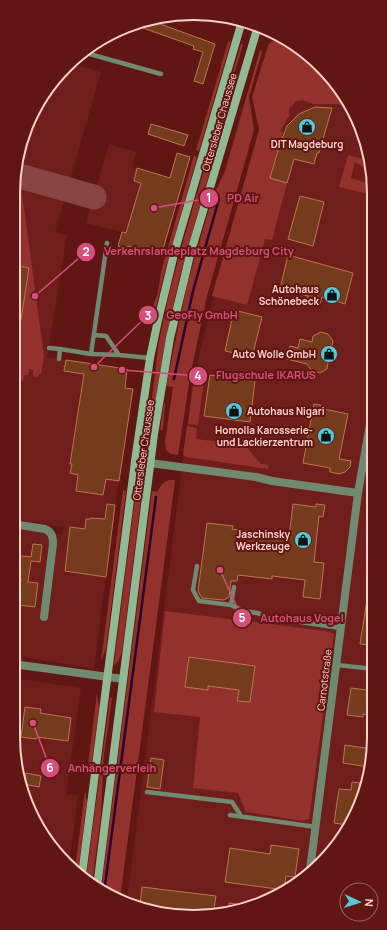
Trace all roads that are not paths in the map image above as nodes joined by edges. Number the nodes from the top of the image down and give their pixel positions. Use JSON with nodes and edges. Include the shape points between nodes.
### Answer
{"nodes":[{"id":1,"x":240,"y":27,"type":"edge"},
{"id":2,"x":256,"y":32,"type":"edge"},
{"id":3,"x":90,"y":54,"type":"edge"},
{"id":4,"x":162,"y":74,"type":"dead end"},
{"id":5,"x":107,"y":243,"type":"dead end"},
{"id":6,"x":94,"y":335,"type":"junction"},
{"id":7,"x":49,"y":348,"type":"dead end"},
{"id":8,"x":60,"y":349,"type":"junction"},
{"id":9,"x":91,"y":354,"type":"junction"},
{"id":10,"x":119,"y":355,"type":"junction"},
{"id":11,"x":150,"y":358,"type":"junction"},
{"id":12,"x":59,"y":359,"type":"dead end"},
{"id":13,"x":367,"y":444,"type":"edge"},
{"id":14,"x":135,"y":461,"type":"junction"},
{"id":15,"x":151,"y":463,"type":"junction"},
{"id":16,"x":358,"y":494,"type":"junction"},
{"id":17,"x":20,"y":525,"type":"edge"},
{"id":18,"x":197,"y":566,"type":"dead end"},
{"id":19,"x":234,"y":587,"type":"dead end"},
{"id":20,"x":231,"y":605,"type":"junction"},
{"id":21,"x":44,"y":617,"type":"dead end"},
{"id":22,"x":341,"y":628,"type":"junction"},
{"id":23,"x":20,"y":665,"type":"edge"},
{"id":24,"x":337,"y":665,"type":"junction"},
{"id":25,"x":367,"y":669,"type":"edge"},
{"id":26,"x":107,"y":677,"type":"junction"},
{"id":27,"x":123,"y":679,"type":"junction"},
{"id":28,"x":147,"y":792,"type":"dead end"},
{"id":29,"x":230,"y":815,"type":"dead end"},
{"id":30,"x":241,"y":816,"type":"junction"},
{"id":31,"x":316,"y":827,"type":"junction"},
{"id":32,"x":311,"y":864,"type":"edge"},
{"id":33,"x":83,"y":870,"type":"edge"},
{"id":34,"x":97,"y":881,"type":"edge"}],
"edges":[{"from":1,"to":11,"type":"main road","name":"Ottersleber Chaussee","via":[[175,250]]},
{"from":2,"to":15,"type":"main road","name":"Ottersleber Chaussee","via":[[183,284],[170,338]]},
{"from":3,"to":4,"type":"lane"},
{"from":5,"to":6,"type":"lane"},
{"from":6,"to":9,"type":"lane"},
{"from":6,"to":10,"type":"lane","via":[[106,336]]},
{"from":7,"to":8,"type":"lane"},
{"from":8,"to":9,"type":"lane"},
{"from":8,"to":12,"type":"lane"},
{"from":9,"to":10,"type":"lane"},
{"from":10,"to":11,"type":"lane"},
{"from":11,"to":14,"type":"main road","name":"Ottersleber Chaussee"},
{"from":13,"to":16,"type":"street","name":"Carnotstraße"},
{"from":14,"to":15,"type":"street"},
{"from":14,"to":26,"type":"main road","name":"Ottersleber Chaussee"},
{"from":15,"to":16,"type":"street","via":[[256,476],[272,481]]},
{"from":15,"to":27,"type":"main road","name":"Ottersleber Chaussee"},
{"from":16,"to":22,"type":"street","name":"Carnotstraße"},
{"from":17,"to":21,"type":"street","via":[[45,529],[52,536]]},
{"from":18,"to":20,"type":"lane","via":[[193,590],[199,600]]},
{"from":19,"to":20,"type":"lane"},
{"from":20,"to":22,"type":"lane","via":[[243,611],[273,618]]},
{"from":22,"to":24,"type":"street","name":"Carnotstraße"},
{"from":23,"to":26,"type":"street"},
{"from":24,"to":25,"type":"lane"},
{"from":24,"to":31,"type":"street","name":"Carnotstraße"},
{"from":26,"to":27,"type":"street"},
{"from":26,"to":33,"type":"main road","name":"Ottersleber Chaussee"},
{"from":27,"to":34,"type":"main road","name":"Ottersleber Chaussee"},
{"from":28,"to":30,"type":"lane","via":[[232,802]]},
{"from":29,"to":30,"type":"lane"},
{"from":30,"to":31,"type":"lane"},
{"from":31,"to":32,"type":"street","name":"Carnotstraße"}]}
